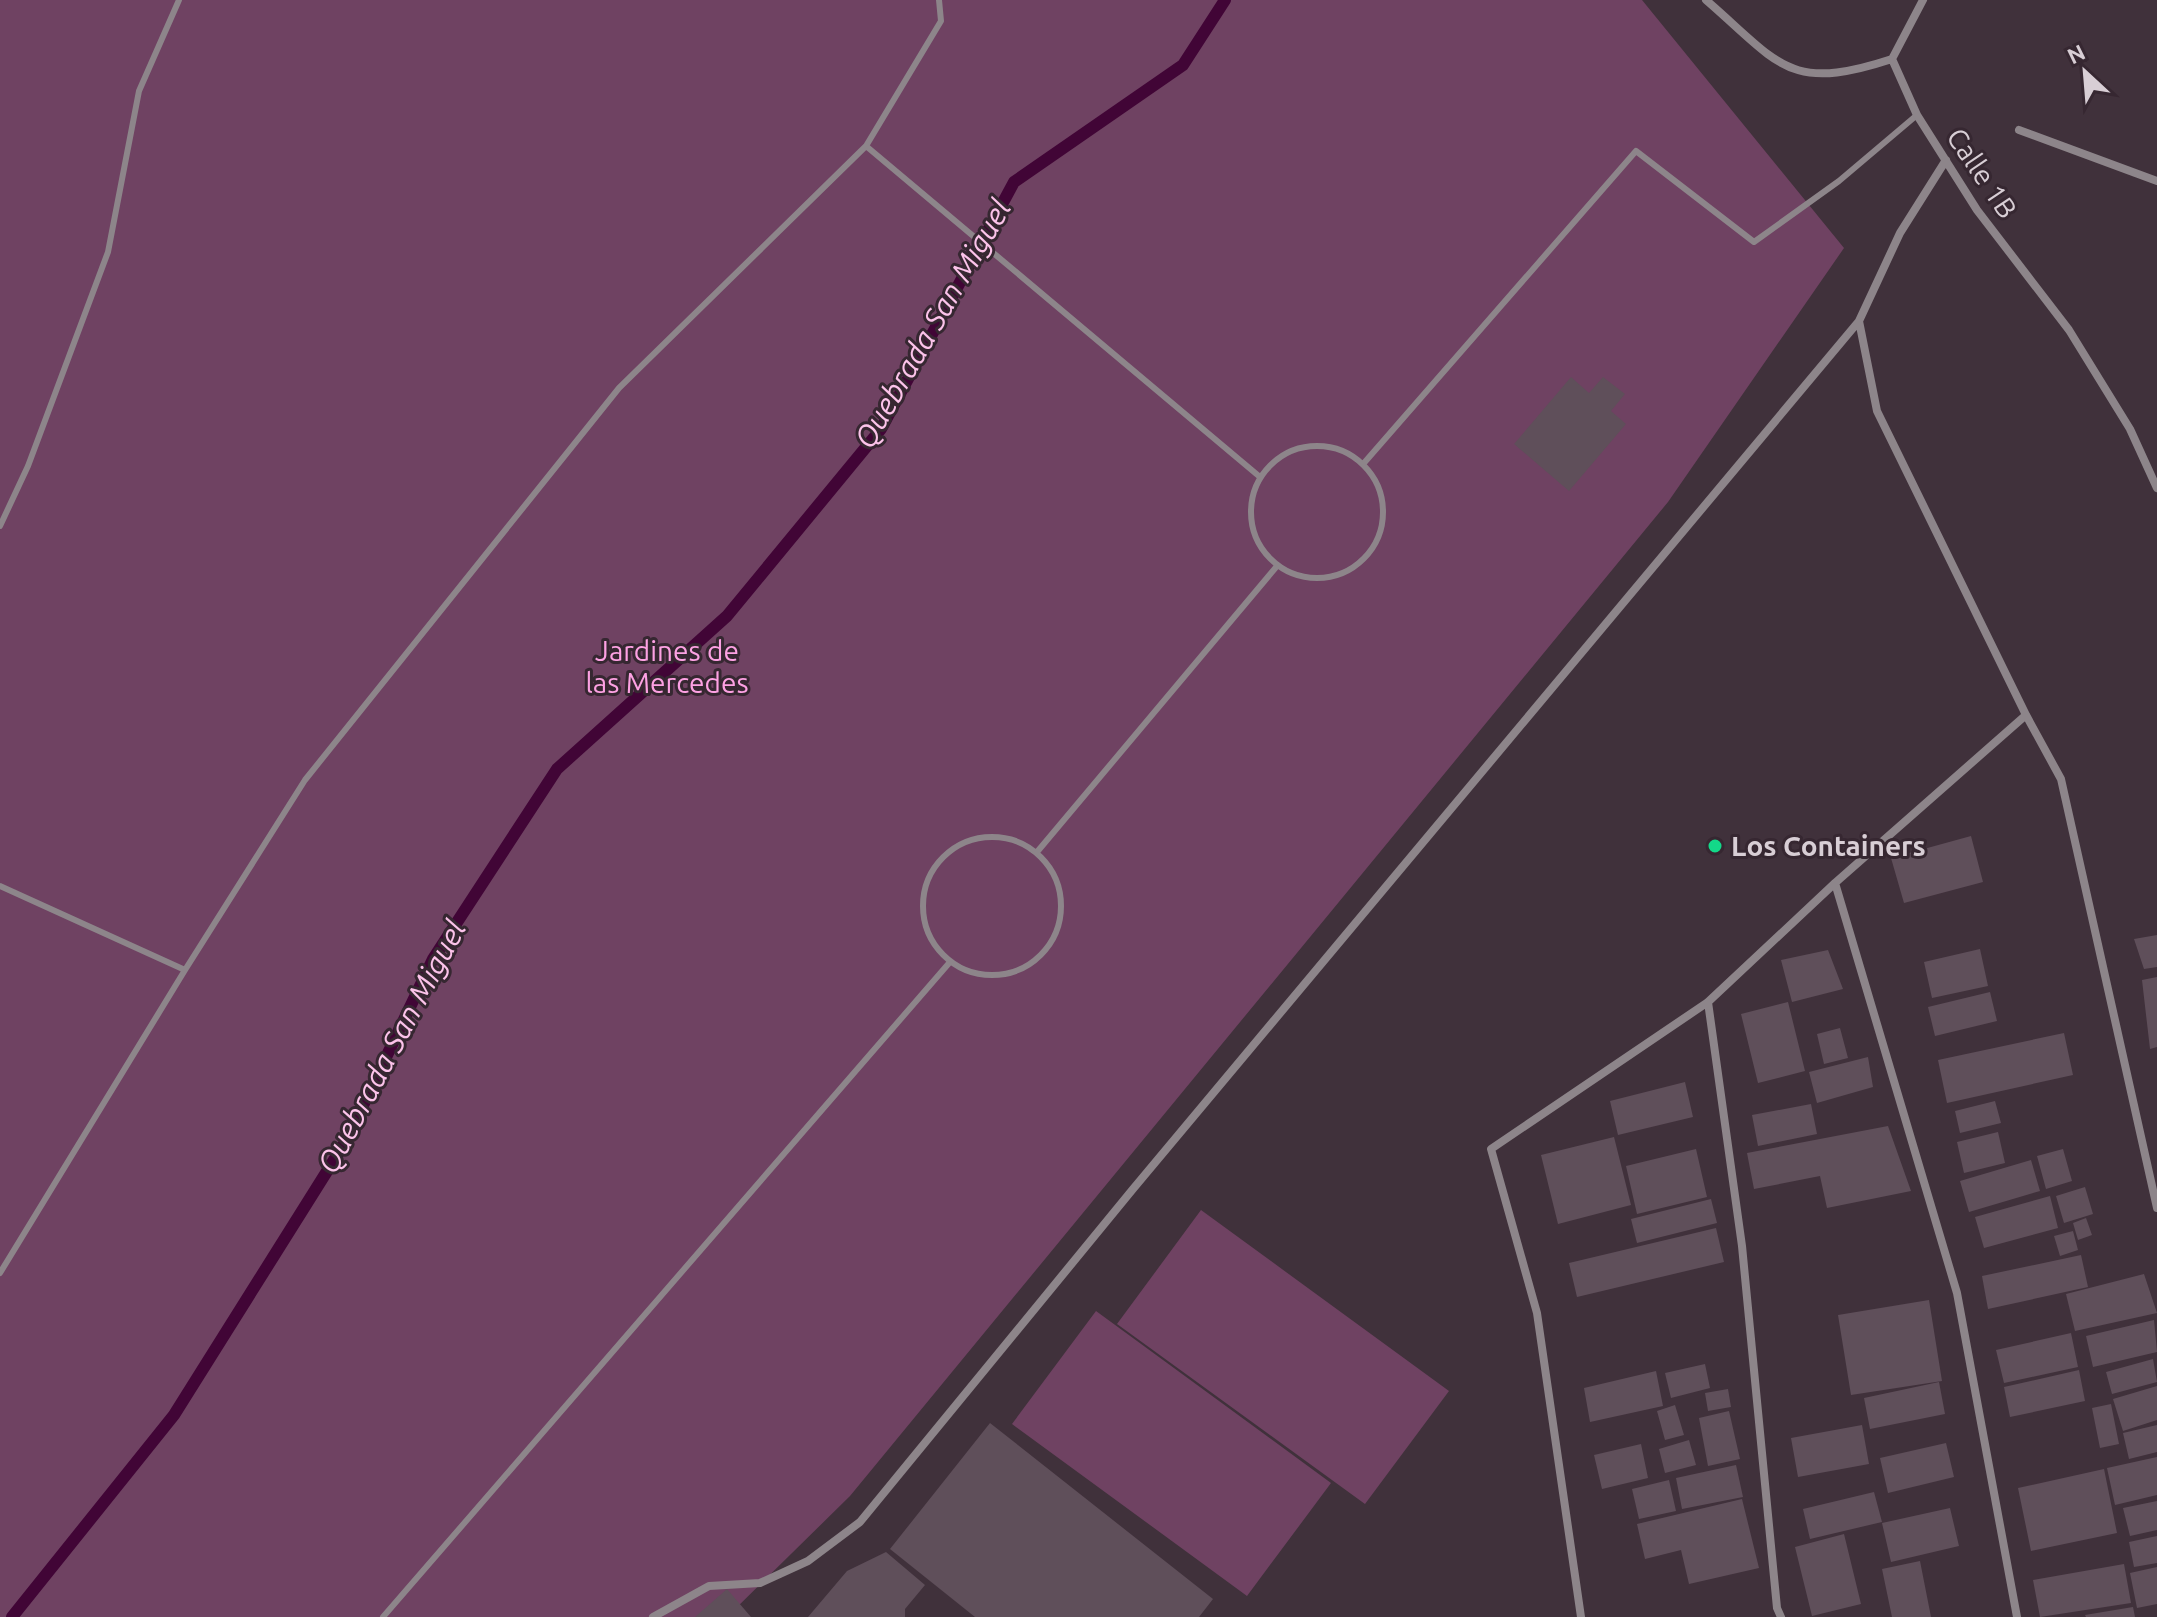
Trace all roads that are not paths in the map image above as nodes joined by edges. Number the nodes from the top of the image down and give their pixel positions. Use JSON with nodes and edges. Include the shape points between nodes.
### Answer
{"nodes":[{"id":1,"x":179,"y":0,"type":"edge"},
{"id":2,"x":939,"y":0,"type":"edge"},
{"id":3,"x":1706,"y":0,"type":"edge"},
{"id":4,"x":1923,"y":0,"type":"edge"},
{"id":5,"x":1892,"y":59,"type":"junction"},
{"id":6,"x":1917,"y":115,"type":"junction"},
{"id":7,"x":2019,"y":130,"type":"dead end"},
{"id":8,"x":866,"y":146,"type":"junction"},
{"id":9,"x":1946,"y":160,"type":"junction"},
{"id":10,"x":2157,"y":181,"type":"edge"},
{"id":11,"x":1859,"y":321,"type":"junction"},
{"id":12,"x":1364,"y":463,"type":"junction"},
{"id":13,"x":1260,"y":477,"type":"junction"},
{"id":14,"x":2157,"y":488,"type":"edge"},
{"id":15,"x":0,"y":526,"type":"edge"},
{"id":16,"x":1277,"y":566,"type":"junction"},
{"id":17,"x":2026,"y":715,"type":"junction"},
{"id":18,"x":1037,"y":852,"type":"junction"},
{"id":19,"x":1835,"y":883,"type":"junction"},
{"id":20,"x":0,"y":886,"type":"edge"},
{"id":21,"x":950,"y":962,"type":"junction"},
{"id":22,"x":185,"y":970,"type":"junction"},
{"id":23,"x":1708,"y":1002,"type":"junction"},
{"id":24,"x":2157,"y":1208,"type":"edge"},
{"id":25,"x":0,"y":1273,"type":"edge"},
{"id":26,"x":383,"y":1617,"type":"edge"},
{"id":27,"x":653,"y":1617,"type":"edge"},
{"id":28,"x":1581,"y":1617,"type":"edge"},
{"id":29,"x":1781,"y":1617,"type":"edge"},
{"id":30,"x":2017,"y":1617,"type":"edge"}],
"edges":[{"from":1,"to":15,"type":"lane","via":[[139,91],[108,252],[28,466]]},
{"from":2,"to":8,"type":"lane","via":[[941,21]]},
{"from":3,"to":5,"type":"street","via":[[1784,67],[1827,75]]},
{"from":4,"to":5,"type":"street"},
{"from":5,"to":6,"type":"street","name":"Calle 1B"},
{"from":6,"to":9,"type":"street","name":"Calle 1B"},
{"from":6,"to":12,"type":"lane","via":[[1839,181],[1754,242],[1636,151]]},
{"from":7,"to":10,"type":"street"},
{"from":8,"to":13,"type":"lane"},
{"from":8,"to":22,"type":"lane","via":[[619,388],[305,780]]},
{"from":9,"to":11,"type":"street","via":[[1900,233]]},
{"from":9,"to":14,"type":"street","name":"Calle 1B","via":[[1977,210],[2069,330],[2130,429]]},
{"from":11,"to":17,"type":"street","via":[[1877,411]]},
{"from":11,"to":27,"type":"street","via":[[860,1522],[808,1561],[760,1583],[709,1586]]},
{"from":12,"to":13,"type":"lane","via":[[1345,451],[1314,445],[1279,458]]},
{"from":12,"to":16,"type":"lane","via":[[1378,482],[1385,516],[1370,553],[1353,569],[1332,578],[1308,579]]},
{"from":13,"to":16,"type":"lane","via":[[1250,509],[1253,532]]},
{"from":16,"to":18,"type":"lane"},
{"from":17,"to":19,"type":"street"},
{"from":17,"to":24,"type":"street","via":[[2061,779]]},
{"from":18,"to":21,"type":"lane","via":[[1059,883],[1062,898],[1050,945],[1017,972],[971,973]]},
{"from":18,"to":21,"type":"lane","via":[[1016,840],[988,836],[964,842],[942,857],[923,893],[923,918],[929,936]]},
{"from":19,"to":23,"type":"street"},
{"from":19,"to":30,"type":"street","via":[[1957,1293]]},
{"from":20,"to":22,"type":"lane"},
{"from":21,"to":26,"type":"lane"},
{"from":22,"to":25,"type":"lane"},
{"from":23,"to":28,"type":"street","via":[[1491,1149],[1537,1313]]},
{"from":23,"to":29,"type":"street","via":[[1742,1246]]}]}
